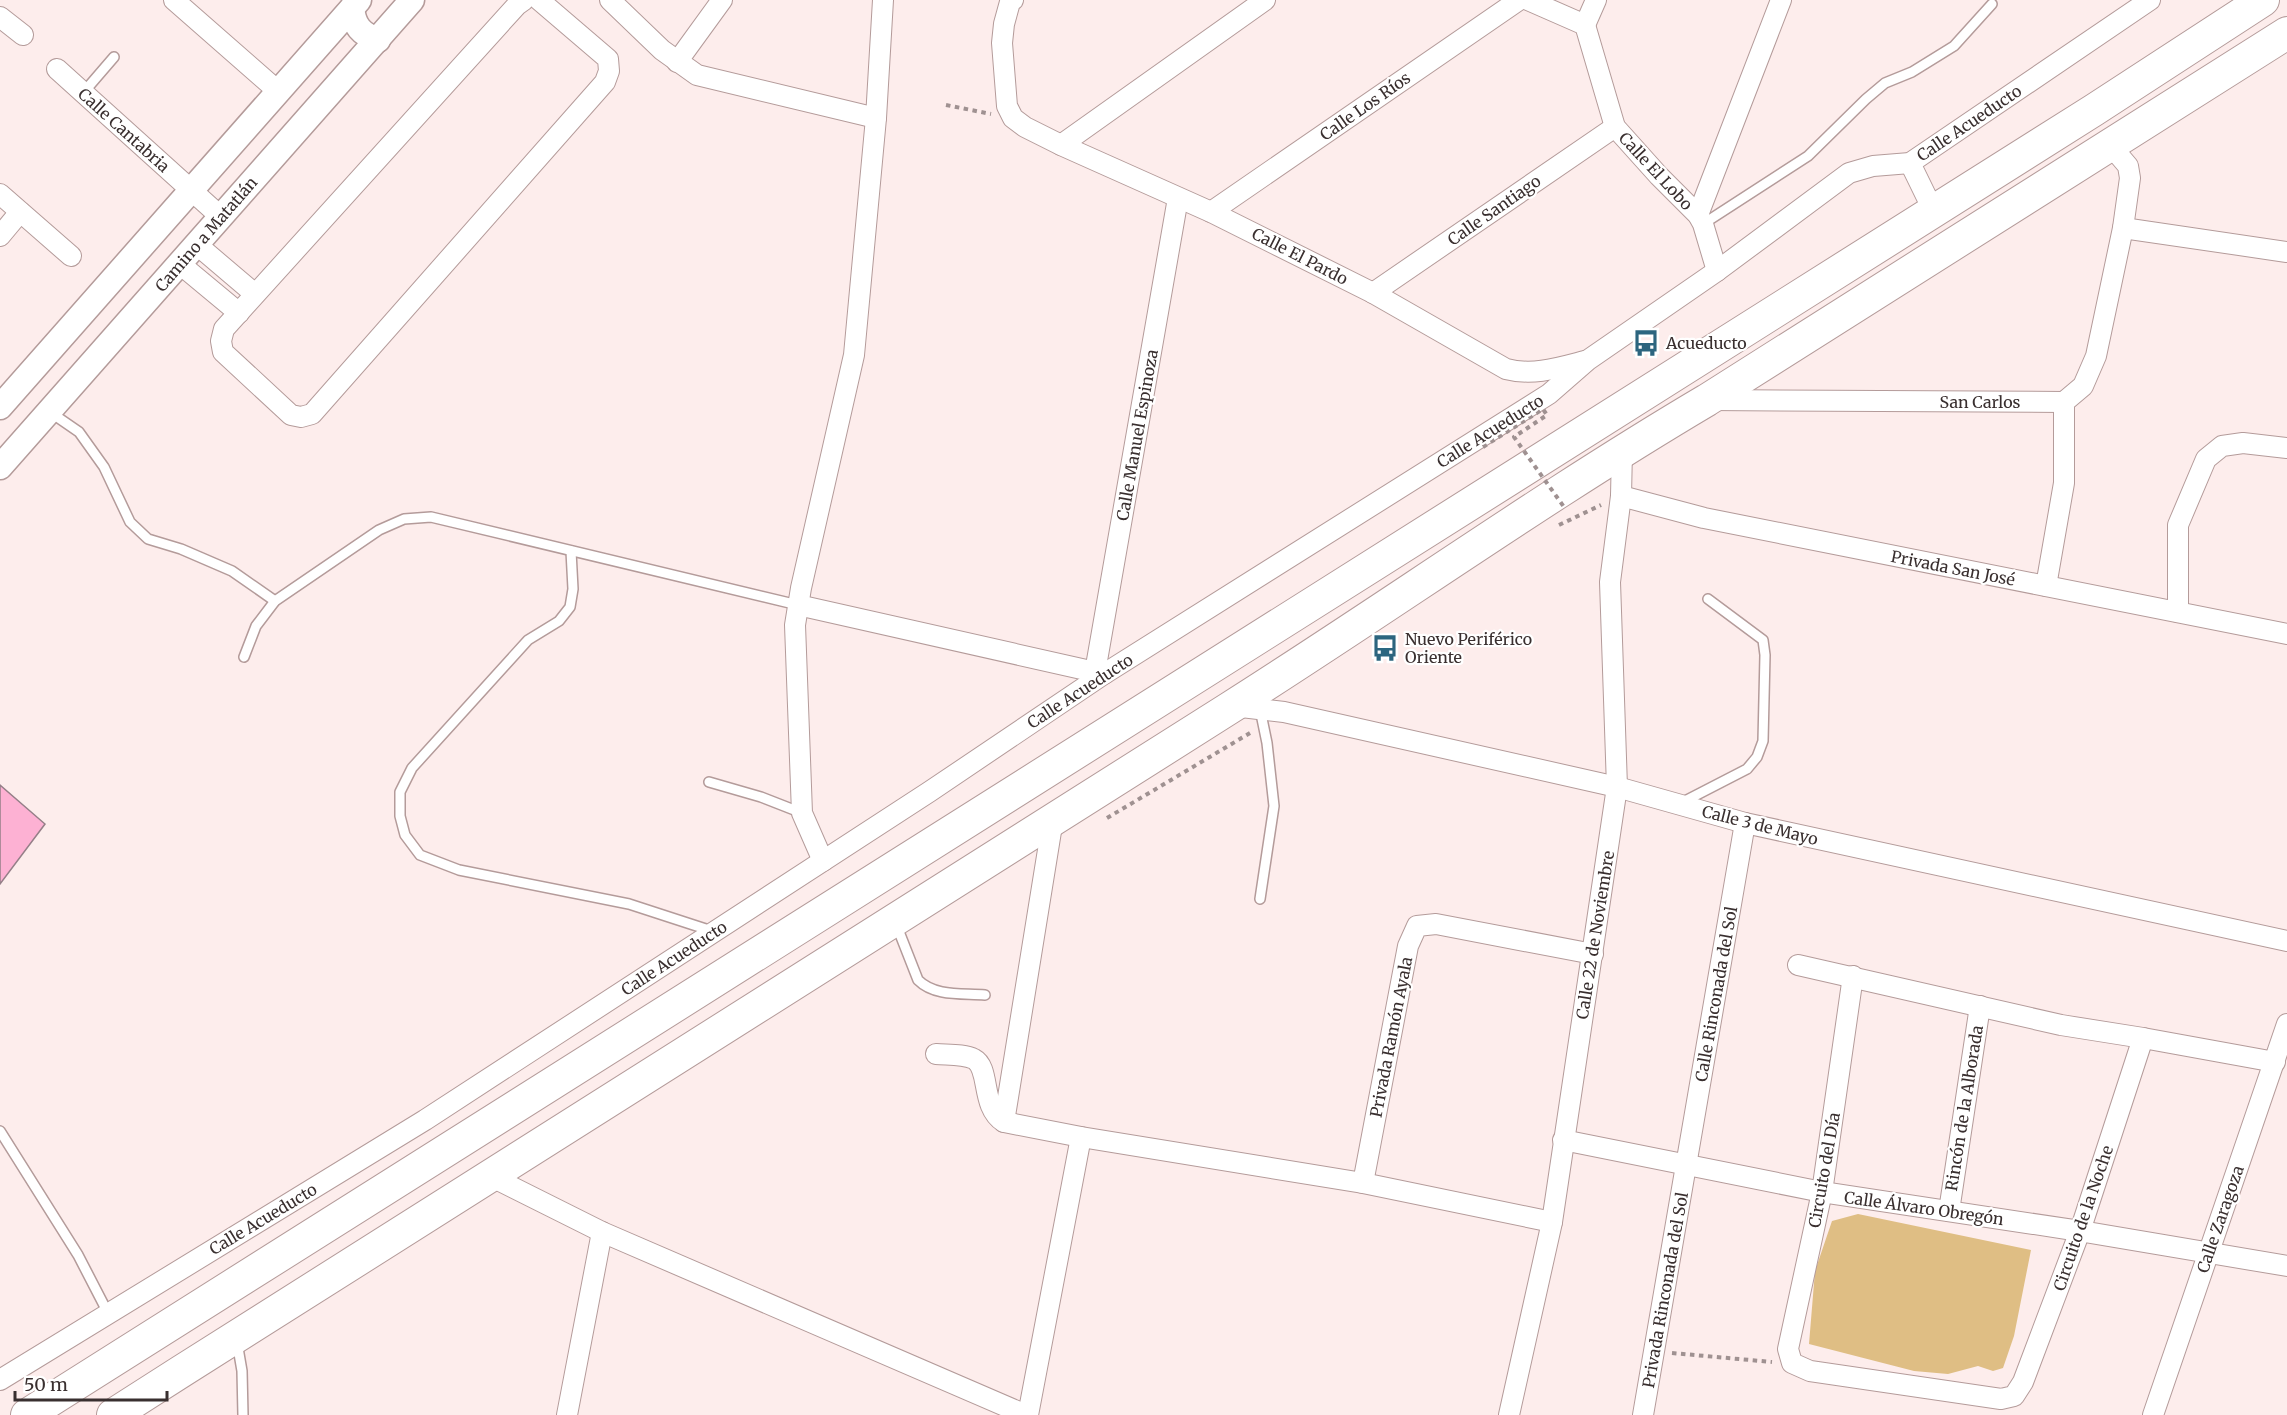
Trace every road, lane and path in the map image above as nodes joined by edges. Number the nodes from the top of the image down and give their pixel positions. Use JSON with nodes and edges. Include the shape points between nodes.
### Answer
{"nodes":[{"id":1,"x":174,"y":0,"type":"edge"},
{"id":2,"x":524,"y":0,"type":"edge"},
{"id":3,"x":539,"y":0,"type":"edge"},
{"id":4,"x":610,"y":0,"type":"edge"},
{"id":5,"x":722,"y":0,"type":"edge"},
{"id":6,"x":883,"y":0,"type":"edge"},
{"id":7,"x":1265,"y":0,"type":"edge"},
{"id":8,"x":1519,"y":0,"type":"edge"},
{"id":9,"x":1528,"y":0,"type":"edge"},
{"id":10,"x":1596,"y":0,"type":"edge"},
{"id":11,"x":1781,"y":0,"type":"edge"},
{"id":12,"x":2150,"y":0,"type":"edge"},
{"id":13,"x":2263,"y":0,"type":"edge"},
{"id":14,"x":1009,"y":1,"type":"edge"},
{"id":15,"x":356,"y":4,"type":"edge"},
{"id":16,"x":407,"y":4,"type":"edge"},
{"id":17,"x":1992,"y":4,"type":"dead end"},
{"id":18,"x":0,"y":16,"type":"edge"},
{"id":19,"x":1585,"y":26,"type":"junction"},
{"id":20,"x":2287,"y":33,"type":"edge"},
{"id":21,"x":23,"y":35,"type":"dead end"},
{"id":22,"x":378,"y":40,"type":"junction"},
{"id":23,"x":114,"y":57,"type":"dead end"},
{"id":24,"x":677,"y":62,"type":"junction"},
{"id":25,"x":57,"y":69,"type":"dead end"},
{"id":26,"x":279,"y":92,"type":"junction"},
{"id":27,"x":82,"y":93,"type":"junction"},
{"id":28,"x":945,"y":105,"type":"dead end"},
{"id":29,"x":876,"y":118,"type":"junction"},
{"id":30,"x":1012,"y":118,"type":"junction"},
{"id":31,"x":1615,"y":127,"type":"junction"},
{"id":32,"x":1061,"y":146,"type":"junction"},
{"id":33,"x":2111,"y":146,"type":"junction"},
{"id":34,"x":1910,"y":163,"type":"junction"},
{"id":35,"x":192,"y":190,"type":"junction"},
{"id":36,"x":0,"y":194,"type":"edge"},
{"id":37,"x":1178,"y":198,"type":"junction"},
{"id":38,"x":1933,"y":210,"type":"junction"},
{"id":39,"x":20,"y":212,"type":"junction"},
{"id":40,"x":1211,"y":212,"type":"junction"},
{"id":41,"x":221,"y":217,"type":"junction"},
{"id":42,"x":1700,"y":220,"type":"junction"},
{"id":43,"x":2124,"y":228,"type":"junction"},
{"id":44,"x":0,"y":236,"type":"edge"},
{"id":45,"x":196,"y":244,"type":"junction"},
{"id":46,"x":2287,"y":252,"type":"edge"},
{"id":47,"x":70,"y":256,"type":"dead end"},
{"id":48,"x":180,"y":264,"type":"junction"},
{"id":49,"x":1717,"y":271,"type":"junction"},
{"id":50,"x":1373,"y":293,"type":"junction"},
{"id":51,"x":255,"y":294,"type":"junction"},
{"id":52,"x":238,"y":313,"type":"junction"},
{"id":53,"x":1588,"y":360,"type":"junction"},
{"id":54,"x":1707,"y":400,"type":"junction"},
{"id":55,"x":2064,"y":402,"type":"junction"},
{"id":56,"x":0,"y":407,"type":"edge"},
{"id":57,"x":49,"y":412,"type":"junction"},
{"id":58,"x":1483,"y":447,"type":"dead end"},
{"id":59,"x":2287,"y":448,"type":"edge"},
{"id":60,"x":1622,"y":450,"type":"junction"},
{"id":61,"x":0,"y":467,"type":"edge"},
{"id":62,"x":1621,"y":496,"type":"junction"},
{"id":63,"x":1564,"y":507,"type":"dead end"},
{"id":64,"x":571,"y":551,"type":"junction"},
{"id":65,"x":2046,"y":586,"type":"junction"},
{"id":66,"x":1708,"y":599,"type":"dead end"},
{"id":67,"x":275,"y":601,"type":"junction"},
{"id":68,"x":798,"y":605,"type":"junction"},
{"id":69,"x":2178,"y":612,"type":"junction"},
{"id":70,"x":2287,"y":634,"type":"edge"},
{"id":71,"x":244,"y":657,"type":"dead end"},
{"id":72,"x":1099,"y":673,"type":"junction"},
{"id":73,"x":1247,"y":707,"type":"junction"},
{"id":74,"x":709,"y":782,"type":"dead end"},
{"id":75,"x":1617,"y":787,"type":"junction"},
{"id":76,"x":1679,"y":804,"type":"junction"},
{"id":77,"x":802,"y":813,"type":"junction"},
{"id":78,"x":1053,"y":819,"type":"junction"},
{"id":79,"x":1745,"y":823,"type":"junction"},
{"id":80,"x":823,"y":861,"type":"junction"},
{"id":81,"x":1260,"y":898,"type":"dead end"},
{"id":82,"x":894,"y":919,"type":"junction"},
{"id":83,"x":714,"y":932,"type":"junction"},
{"id":84,"x":2287,"y":941,"type":"edge"},
{"id":85,"x":1593,"y":954,"type":"junction"},
{"id":86,"x":1798,"y":965,"type":"dead end"},
{"id":87,"x":1853,"y":976,"type":"junction"},
{"id":88,"x":986,"y":995,"type":"dead end"},
{"id":89,"x":1980,"y":1006,"type":"junction"},
{"id":90,"x":2287,"y":1024,"type":"edge"},
{"id":91,"x":2143,"y":1038,"type":"junction"},
{"id":92,"x":936,"y":1054,"type":"dead end"},
{"id":93,"x":2275,"y":1062,"type":"junction"},
{"id":94,"x":425,"y":1120,"type":"junction"},
{"id":95,"x":1004,"y":1122,"type":"junction"},
{"id":96,"x":0,"y":1131,"type":"edge"},
{"id":97,"x":1081,"y":1137,"type":"junction"},
{"id":98,"x":1563,"y":1140,"type":"junction"},
{"id":99,"x":440,"y":1153,"type":"junction"},
{"id":100,"x":1687,"y":1165,"type":"junction"},
{"id":101,"x":488,"y":1175,"type":"junction"},
{"id":102,"x":1363,"y":1183,"type":"junction"},
{"id":103,"x":1822,"y":1192,"type":"junction"},
{"id":104,"x":1949,"y":1211,"type":"junction"},
{"id":105,"x":1552,"y":1222,"type":"junction"},
{"id":106,"x":2080,"y":1231,"type":"junction"},
{"id":107,"x":602,"y":1232,"type":"junction"},
{"id":108,"x":2208,"y":1251,"type":"junction"},
{"id":109,"x":2287,"y":1266,"type":"edge"},
{"id":110,"x":108,"y":1313,"type":"junction"},
{"id":111,"x":235,"y":1337,"type":"junction"},
{"id":112,"x":1653,"y":1351,"type":"junction"},
{"id":113,"x":1792,"y":1363,"type":"junction"},
{"id":114,"x":0,"y":1380,"type":"edge"},
{"id":115,"x":27,"y":1415,"type":"edge"},
{"id":116,"x":114,"y":1415,"type":"edge"},
{"id":117,"x":243,"y":1415,"type":"edge"},
{"id":118,"x":567,"y":1415,"type":"edge"},
{"id":119,"x":1027,"y":1415,"type":"edge"},
{"id":120,"x":1509,"y":1415,"type":"edge"},
{"id":121,"x":1643,"y":1415,"type":"edge"},
{"id":122,"x":2153,"y":1415,"type":"edge"}],
"edges":[{"from":1,"to":26,"type":"street"},
{"from":2,"to":51,"type":"street"},
{"from":3,"to":52,"type":"street","via":[[608,59],[605,82],[312,414],[291,415],[223,352],[224,329]]},
{"from":4,"to":24,"type":"street"},
{"from":5,"to":24,"type":"street"},
{"from":6,"to":29,"type":"street"},
{"from":7,"to":32,"type":"street"},
{"from":8,"to":40,"type":"street","name":"Calle Los Ríos"},
{"from":9,"to":19,"type":"street"},
{"from":10,"to":19,"type":"street"},
{"from":11,"to":42,"type":"street"},
{"from":12,"to":34,"type":"street","name":"Calle Acueducto"},
{"from":13,"to":38,"type":"highway"},
{"from":14,"to":30,"type":"street","via":[[1002,43],[1007,106]]},
{"from":15,"to":22,"type":"street","via":[[354,19],[359,29]]},
{"from":15,"to":26,"type":"street"},
{"from":16,"to":22,"type":"street","name":"Camino a Matatlán"},
{"from":17,"to":42,"type":"lane","via":[[1954,46],[1912,72],[1885,83],[1808,156]]},
{"from":18,"to":21,"type":"street"},
{"from":19,"to":31,"type":"street","name":"Calle El Lobo"},
{"from":20,"to":33,"type":"highway"},
{"from":22,"to":41,"type":"street","name":"Camino a Matatlán"},
{"from":23,"to":27,"type":"lane"},
{"from":24,"to":29,"type":"street","via":[[697,75]]},
{"from":25,"to":27,"type":"street","name":"Calle Cantabria"},
{"from":26,"to":35,"type":"street"},
{"from":27,"to":35,"type":"street","name":"Calle Cantabria"},
{"from":28,"to":30,"type":"path"},
{"from":29,"to":68,"type":"street","via":[[854,355]]},
{"from":30,"to":32,"type":"street","name":"Calle El Pardo"},
{"from":31,"to":42,"type":"street","name":"Calle El Lobo"},
{"from":31,"to":50,"type":"street","name":"Calle Santiago"},
{"from":32,"to":37,"type":"street","name":"Calle El Pardo"},
{"from":33,"to":43,"type":"street","via":[[2128,166],[2130,178]]},
{"from":33,"to":54,"type":"highway"},
{"from":34,"to":38,"type":"street"},
{"from":34,"to":49,"type":"street","name":"Calle Acueducto","via":[[1873,166],[1849,174]]},
{"from":35,"to":41,"type":"street","name":"Calle Cantabria"},
{"from":35,"to":56,"type":"street"},
{"from":36,"to":39,"type":"street"},
{"from":37,"to":40,"type":"street","name":"Calle El Pardo"},
{"from":37,"to":72,"type":"street","name":"Calle Manuel Espinoza"},
{"from":38,"to":99,"type":"highway"},
{"from":39,"to":44,"type":"street"},
{"from":39,"to":47,"type":"street"},
{"from":40,"to":50,"type":"street","name":"Calle El Pardo"},
{"from":41,"to":45,"type":"street","name":"Camino a Matatlán"},
{"from":42,"to":49,"type":"street","name":"Calle El Lobo"},
{"from":43,"to":46,"type":"street"},
{"from":43,"to":55,"type":"street","via":[[2096,356],[2083,386]]},
{"from":45,"to":48,"type":"street","name":"Camino a Matatlán"},
{"from":45,"to":51,"type":"street"},
{"from":48,"to":52,"type":"street"},
{"from":48,"to":57,"type":"street","name":"Camino a Matatlán"},
{"from":49,"to":53,"type":"street","name":"Calle Acueducto"},
{"from":50,"to":53,"type":"street","name":"Calle El Pardo","via":[[1506,369],[1521,373],[1547,371]]},
{"from":51,"to":52,"type":"street"},
{"from":53,"to":72,"type":"street","name":"Calle Acueducto","via":[[1549,394]]},
{"from":54,"to":55,"type":"street","name":"San Carlos"},
{"from":54,"to":60,"type":"highway"},
{"from":55,"to":65,"type":"street","via":[[2064,483]]},
{"from":57,"to":61,"type":"street","name":"Camino a Matatlán"},
{"from":57,"to":67,"type":"lane","via":[[79,432],[104,467],[130,522],[148,539],[232,571]]},
{"from":58,"to":63,"type":"path","bridge":true,"via":[[1543,409],[1547,415],[1514,436]]},
{"from":59,"to":69,"type":"street","via":[[2243,443],[2222,446],[2206,459],[2178,525]]},
{"from":60,"to":62,"type":"street","name":"Calle 22 de Noviembre"},
{"from":60,"to":73,"type":"highway"},
{"from":62,"to":65,"type":"street","name":"Privada San José","via":[[1704,518]]},
{"from":62,"to":75,"type":"street","name":"Calle 22 de Noviembre","via":[[1610,582]]},
{"from":64,"to":67,"type":"lane","via":[[432,517],[404,519],[379,530]]},
{"from":64,"to":68,"type":"lane"},
{"from":64,"to":83,"type":"lane","via":[[570,607],[559,621],[528,640],[412,768],[400,792],[405,835],[420,855],[459,870],[629,904]]},
{"from":65,"to":69,"type":"street","name":"Privada San José"},
{"from":66,"to":76,"type":"lane","via":[[1763,640],[1763,741],[1747,769]]},
{"from":67,"to":71,"type":"lane","via":[[256,626]]},
{"from":68,"to":72,"type":"street"},
{"from":68,"to":77,"type":"street","via":[[795,625]]},
{"from":69,"to":70,"type":"street","name":"Privada San José"},
{"from":72,"to":80,"type":"street","name":"Calle Acueducto"},
{"from":73,"to":75,"type":"street","name":"Calle 3 de Mayo"},
{"from":73,"to":78,"type":"highway"},
{"from":73,"to":81,"type":"lane","via":[[1267,743],[1274,806]]},
{"from":74,"to":77,"type":"lane","via":[[761,796]]},
{"from":75,"to":76,"type":"street","name":"Calle 3 de Mayo"},
{"from":75,"to":85,"type":"street","name":"Calle 22 de Noviembre"},
{"from":76,"to":79,"type":"street","name":"Calle 3 de Mayo"},
{"from":77,"to":80,"type":"street"},
{"from":78,"to":82,"type":"highway"},
{"from":78,"to":95,"type":"street"},
{"from":79,"to":84,"type":"street","name":"Calle 3 de Mayo"},
{"from":79,"to":100,"type":"street","name":"Calle Rinconada del Sol"},
{"from":80,"to":83,"type":"street","name":"Calle Acueducto"},
{"from":82,"to":88,"type":"lane","via":[[918,980],[926,987],[938,992]]},
{"from":82,"to":101,"type":"highway"},
{"from":83,"to":94,"type":"street","name":"Calle Acueducto"},
{"from":85,"to":98,"type":"street","name":"Calle 22 de Noviembre"},
{"from":85,"to":102,"type":"street","name":"Privada Ramón Ayala","via":[[1436,924],[1417,926],[1408,946]]},
{"from":86,"to":87,"type":"street"},
{"from":87,"to":89,"type":"street"},
{"from":87,"to":103,"type":"street","name":"Circuito del Día"},
{"from":89,"to":91,"type":"street","via":[[2061,1025]]},
{"from":89,"to":104,"type":"street","name":"Rincón de la Alborada"},
{"from":90,"to":93,"type":"street","name":"Calle Zaragoza"},
{"from":91,"to":93,"type":"street"},
{"from":91,"to":106,"type":"street","name":"Circuito de la Noche"},
{"from":92,"to":95,"type":"street","via":[[977,1060],[991,1108]]},
{"from":93,"to":108,"type":"street","name":"Calle Zaragoza"},
{"from":94,"to":99,"type":"street"},
{"from":94,"to":110,"type":"street","name":"Calle Acueducto"},
{"from":95,"to":97,"type":"street"},
{"from":96,"to":110,"type":"lane","via":[[78,1255]]},
{"from":97,"to":102,"type":"street"},
{"from":97,"to":119,"type":"street"},
{"from":98,"to":100,"type":"street","name":"Calle Álvaro Obregón"},
{"from":98,"to":105,"type":"street","name":"Calle 22 de Noviembre"},
{"from":99,"to":115,"type":"highway"},
{"from":100,"to":103,"type":"street","name":"Calle Álvaro Obregón"},
{"from":100,"to":112,"type":"street","name":"Privada Rinconada del Sol"},
{"from":101,"to":107,"type":"street"},
{"from":101,"to":111,"type":"highway"},
{"from":102,"to":105,"type":"street"},
{"from":103,"to":104,"type":"street","name":"Calle Álvaro Obregón"},
{"from":103,"to":113,"type":"street","name":"Circuito del Día","via":[[1788,1349]]},
{"from":104,"to":106,"type":"street","name":"Calle Álvaro Obregón"},
{"from":105,"to":120,"type":"street","name":"Calle 22 de Noviembre"},
{"from":106,"to":108,"type":"street","name":"Calle Álvaro Obregón"},
{"from":106,"to":113,"type":"street","name":"Circuito de la Noche","via":[[2024,1382],[2014,1396],[2001,1399],[1877,1381],[1810,1371]]},
{"from":107,"to":118,"type":"street"},
{"from":107,"to":119,"type":"street"},
{"from":108,"to":109,"type":"street","name":"Calle Álvaro Obregón"},
{"from":108,"to":122,"type":"street","name":"Calle Zaragoza"},
{"from":110,"to":114,"type":"street","name":"Calle Acueducto"},
{"from":111,"to":116,"type":"highway"},
{"from":111,"to":117,"type":"lane","via":[[242,1371]]},
{"from":112,"to":113,"type":"path"},
{"from":112,"to":121,"type":"street","name":"Privada Rinconada del Sol"}]}
